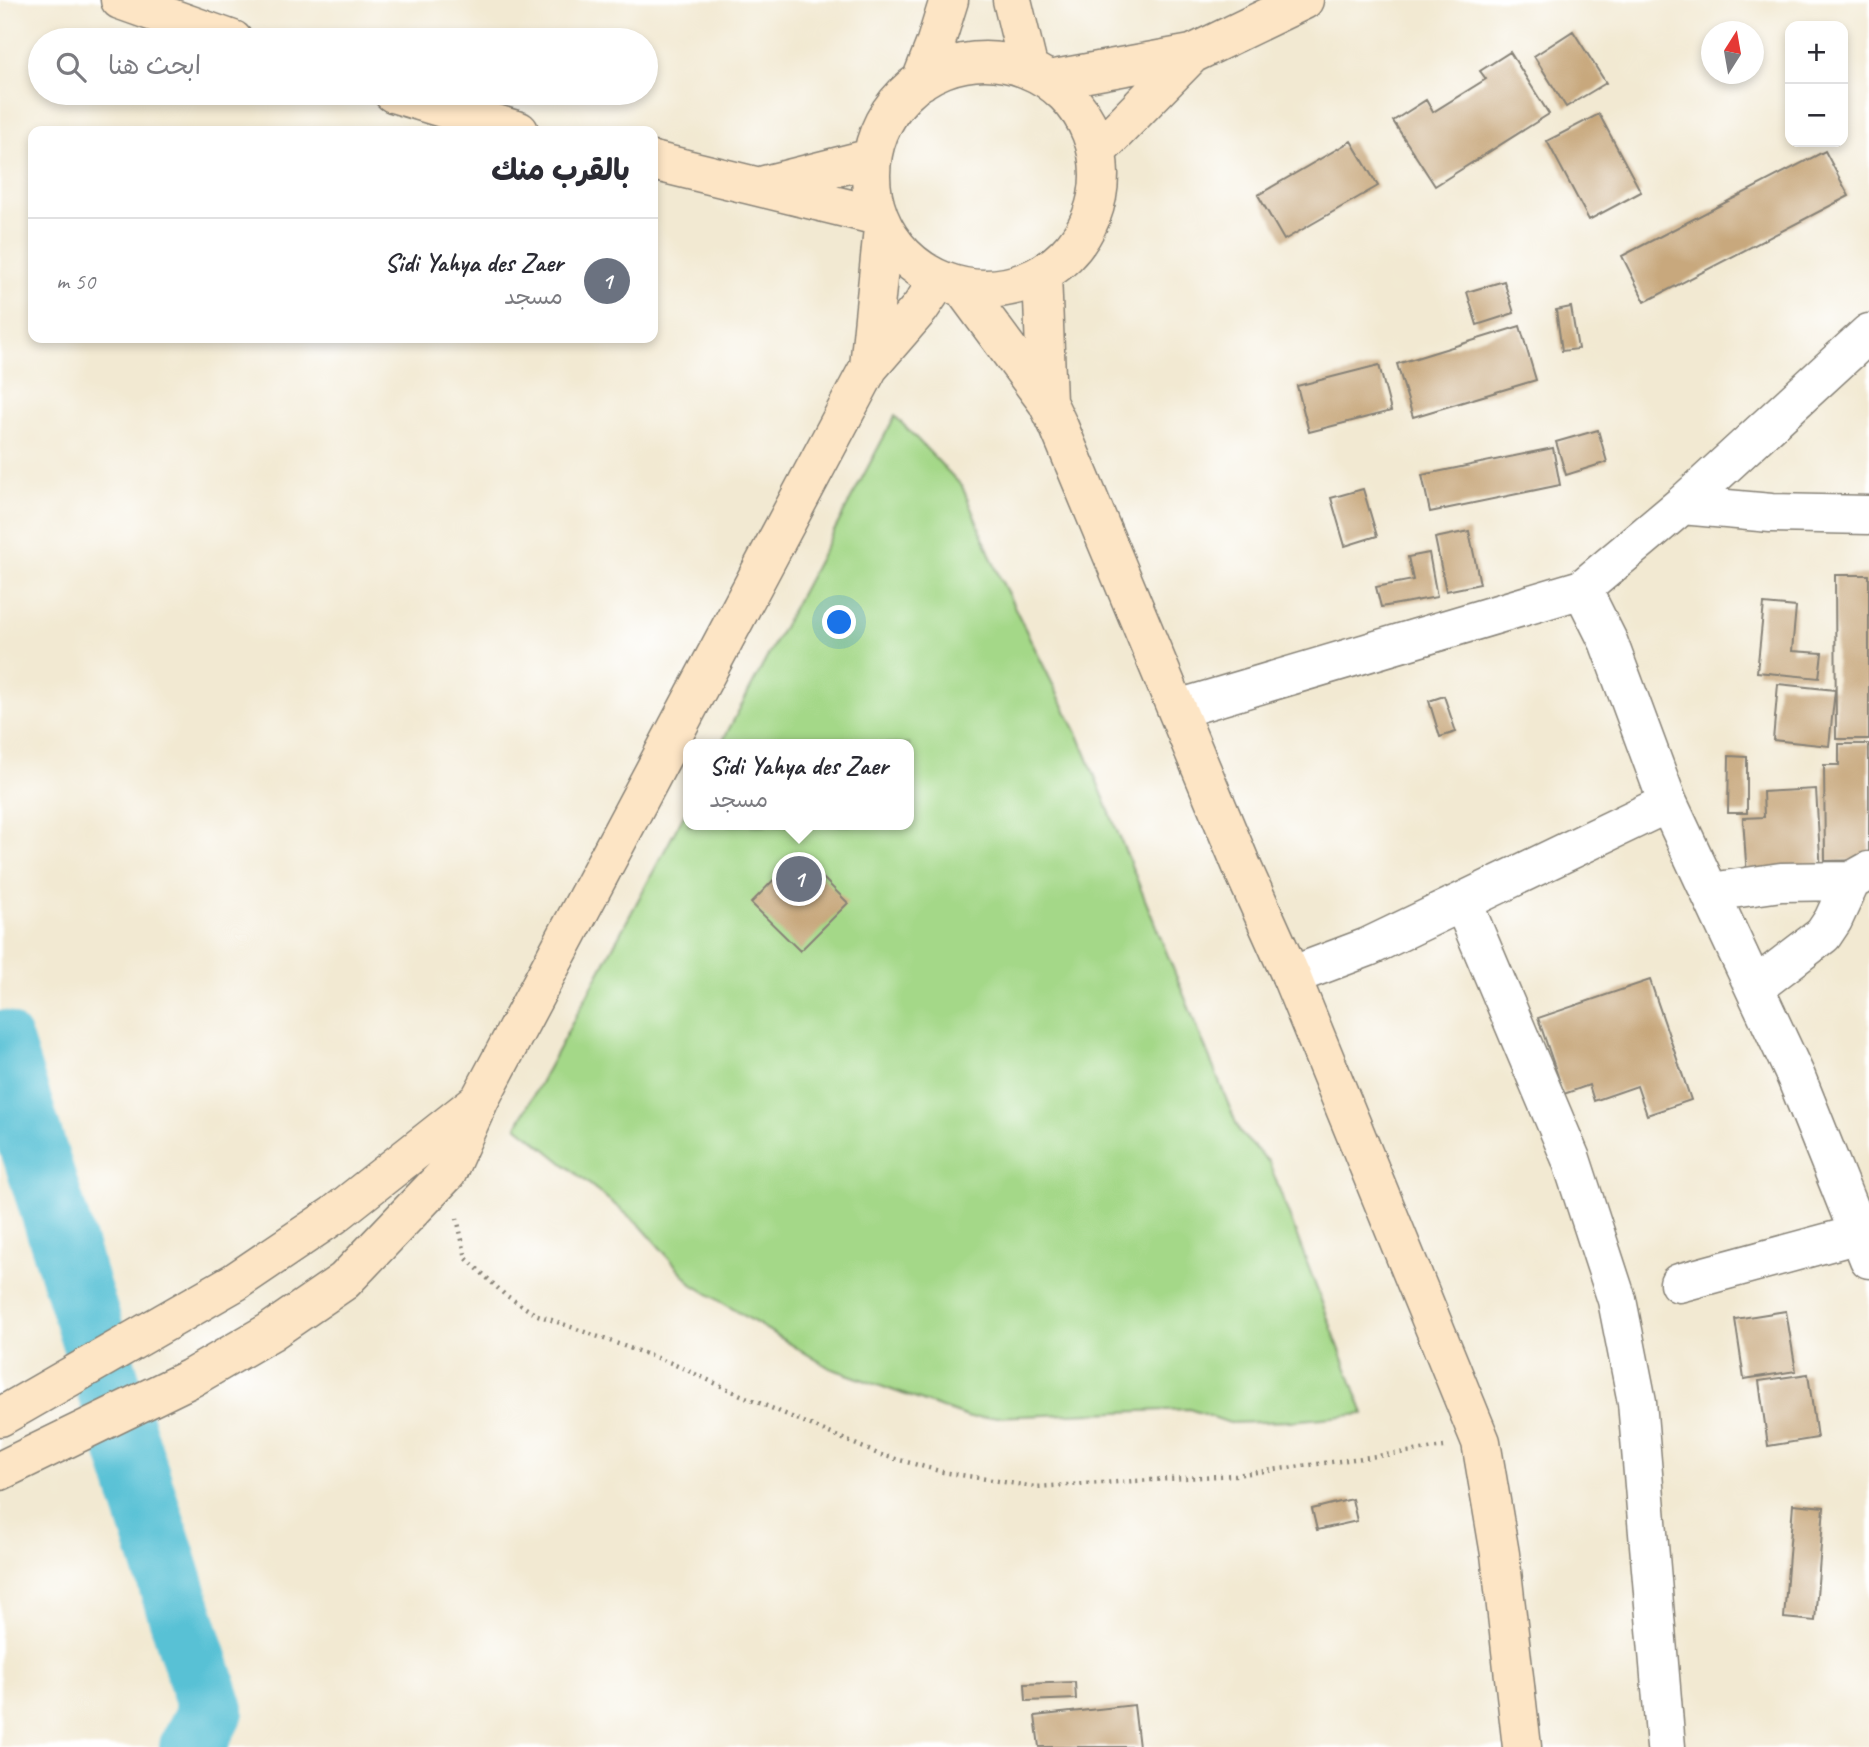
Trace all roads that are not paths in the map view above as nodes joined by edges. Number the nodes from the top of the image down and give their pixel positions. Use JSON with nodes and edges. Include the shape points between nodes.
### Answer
{"nodes":[{"id":1,"x":120,"y":0,"type":"edge"},
{"id":2,"x":948,"y":0,"type":"edge"},
{"id":3,"x":1012,"y":0,"type":"edge"},
{"id":4,"x":1304,"y":0,"type":"edge"},
{"id":5,"x":199,"y":28,"type":"edge"},
{"id":6,"x":1192,"y":54,"type":"junction"},
{"id":7,"x":1039,"y":75,"type":"junction"},
{"id":8,"x":920,"y":81,"type":"junction"},
{"id":9,"x":433,"y":105,"type":"edge"},
{"id":10,"x":502,"y":126,"type":"edge"},
{"id":11,"x":1097,"y":151,"type":"junction"},
{"id":12,"x":872,"y":158,"type":"junction"},
{"id":13,"x":658,"y":162,"type":"edge"},
{"id":14,"x":762,"y":186,"type":"junction"},
{"id":15,"x":881,"y":222,"type":"junction"},
{"id":16,"x":1042,"y":274,"type":"junction"},
{"id":17,"x":951,"y":283,"type":"junction"},
{"id":18,"x":1869,"y":333,"type":"edge"},
{"id":19,"x":869,"y":367,"type":"junction"},
{"id":20,"x":1047,"y":402,"type":"junction"},
{"id":21,"x":1682,"y":505,"type":"junction"},
{"id":22,"x":1869,"y":514,"type":"edge"},
{"id":23,"x":1582,"y":589,"type":"junction"},
{"id":24,"x":1178,"y":709,"type":"junction"},
{"id":25,"x":1668,"y":803,"type":"junction"},
{"id":26,"x":1860,"y":876,"type":"edge"},
{"id":27,"x":1711,"y":892,"type":"junction"},
{"id":28,"x":1463,"y":903,"type":"junction"},
{"id":29,"x":1291,"y":976,"type":"junction"},
{"id":30,"x":1755,"y":987,"type":"junction"},
{"id":31,"x":480,"y":1099,"type":"junction"},
{"id":32,"x":1864,"y":1246,"type":"edge"},
{"id":33,"x":1679,"y":1283,"type":"dead end"},
{"id":34,"x":12,"y":1411,"type":"edge"},
{"id":35,"x":0,"y":1471,"type":"edge"},
{"id":36,"x":1522,"y":1747,"type":"edge"},
{"id":37,"x":1666,"y":1747,"type":"edge"}],
"edges":[{"from":1,"to":5,"type":"main road"},
{"from":2,"to":8,"type":"main road"},
{"from":3,"to":7,"type":"main road"},
{"from":4,"to":6,"type":"main road"},
{"from":6,"to":7,"type":"main road"},
{"from":6,"to":11,"type":"main road"},
{"from":7,"to":8,"type":"main road","via":[[993,61],[955,65]]},
{"from":7,"to":11,"type":"main road","via":[[1080,111]]},
{"from":8,"to":12,"type":"main road","via":[[897,102],[881,128]]},
{"from":9,"to":10,"type":"main road"},
{"from":11,"to":16,"type":"main road","via":[[1099,187],[1090,222],[1070,252]]},
{"from":12,"to":14,"type":"main road"},
{"from":12,"to":15,"type":"main road","via":[[871,188]]},
{"from":13,"to":14,"type":"main road"},
{"from":14,"to":15,"type":"main road"},
{"from":15,"to":17,"type":"main road","via":[[898,249],[917,267]]},
{"from":15,"to":19,"type":"main road"},
{"from":16,"to":17,"type":"main road","via":[[1017,285],[990,289]]},
{"from":16,"to":20,"type":"main road"},
{"from":17,"to":19,"type":"main road","via":[[920,308]]},
{"from":17,"to":20,"type":"main road"},
{"from":18,"to":21,"type":"street"},
{"from":19,"to":31,"type":"main road"},
{"from":20,"to":24,"type":"main road"},
{"from":21,"to":22,"type":"street","via":[[1771,513]]},
{"from":21,"to":23,"type":"street"},
{"from":23,"to":24,"type":"street"},
{"from":23,"to":25,"type":"street","via":[[1608,641]]},
{"from":24,"to":29,"type":"main road"},
{"from":25,"to":27,"type":"street"},
{"from":25,"to":28,"type":"street"},
{"from":26,"to":27,"type":"street"},
{"from":26,"to":30,"type":"street","via":[[1823,935]]},
{"from":27,"to":30,"type":"street"},
{"from":28,"to":29,"type":"street"},
{"from":28,"to":37,"type":"street","via":[[1571,1159],[1617,1300],[1637,1402]]},
{"from":29,"to":36,"type":"main road","via":[[1481,1443],[1500,1554]]},
{"from":30,"to":32,"type":"street"},
{"from":31,"to":34,"type":"main road","via":[[334,1215],[235,1282]]},
{"from":31,"to":35,"type":"main road","via":[[447,1172],[344,1281],[191,1378]]},
{"from":32,"to":33,"type":"street"}]}
